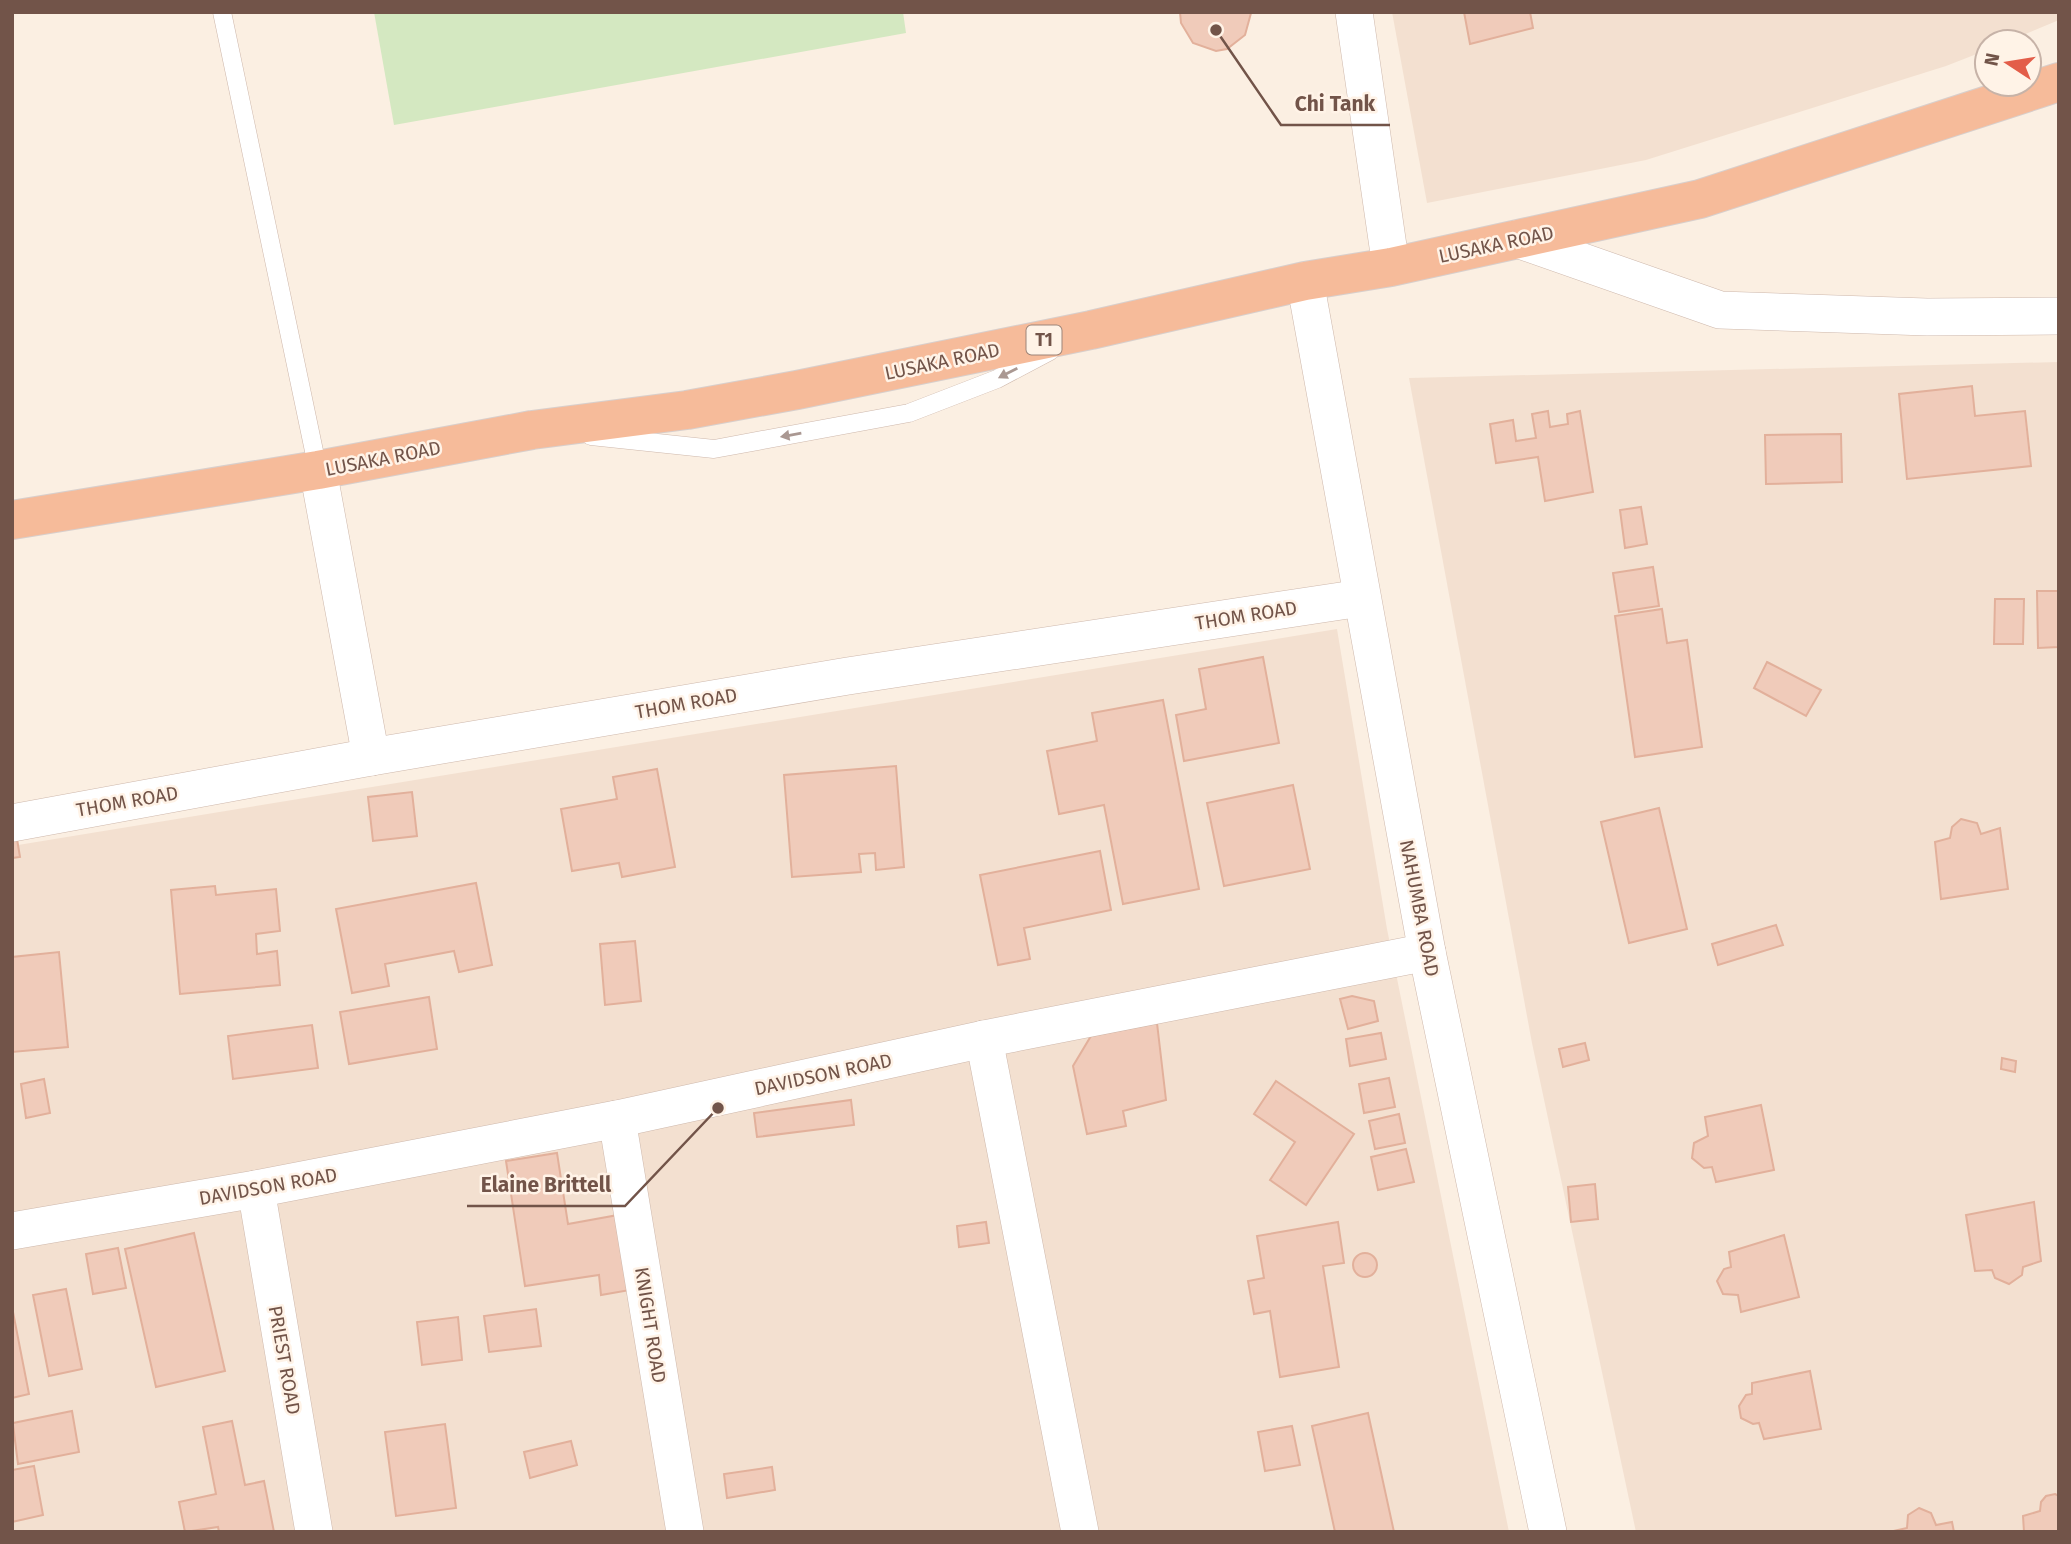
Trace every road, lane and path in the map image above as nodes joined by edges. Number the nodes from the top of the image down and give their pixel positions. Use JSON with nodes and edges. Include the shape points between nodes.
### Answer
{"nodes":[{"id":1,"x":222,"y":12,"type":"edge"},
{"id":2,"x":1354,"y":12,"type":"edge"},
{"id":3,"x":2059,"y":82,"type":"edge"},
{"id":4,"x":1517,"y":239,"type":"junction"},
{"id":5,"x":1391,"y":267,"type":"junction"},
{"id":6,"x":1305,"y":281,"type":"junction"},
{"id":7,"x":2059,"y":316,"type":"edge"},
{"id":8,"x":318,"y":470,"type":"junction"},
{"id":9,"x":16,"y":519,"type":"edge"},
{"id":10,"x":1362,"y":598,"type":"junction"},
{"id":11,"x":371,"y":757,"type":"junction"},
{"id":12,"x":12,"y":822,"type":"edge"},
{"id":13,"x":1427,"y":952,"type":"junction"},
{"id":14,"x":984,"y":1040,"type":"junction"},
{"id":15,"x":617,"y":1119,"type":"junction"},
{"id":16,"x":256,"y":1189,"type":"junction"},
{"id":17,"x":12,"y":1231,"type":"edge"},
{"id":18,"x":314,"y":1532,"type":"edge"},
{"id":19,"x":685,"y":1532,"type":"edge"},
{"id":20,"x":1080,"y":1532,"type":"edge"},
{"id":21,"x":1548,"y":1532,"type":"edge"}],
"edges":[{"from":1,"to":8,"type":"lane"},
{"from":2,"to":5,"type":"street"},
{"from":3,"to":4,"type":"highway","name":"LUSAKA ROAD","number":"T1","via":[[1700,199]]},
{"from":4,"to":5,"type":"highway","name":"LUSAKA ROAD","number":"T1"},
{"from":4,"to":7,"type":"street","via":[[1720,310]]},
{"from":5,"to":6,"type":"highway","name":"LUSAKA ROAD","number":"T1"},
{"from":6,"to":8,"type":"highway","name":"LUSAKA ROAD","number":"T1","via":[[1091,331],[785,393],[532,430]]},
{"from":6,"to":10,"type":"street","name":"NAHUMBA ROAD"},
{"from":8,"to":9,"type":"highway","name":"LUSAKA ROAD","number":"T1"},
{"from":8,"to":11,"type":"street"},
{"from":10,"to":11,"type":"street","name":"THOM ROAD","via":[[848,676]]},
{"from":10,"to":13,"type":"street","name":"NAHUMBA ROAD"},
{"from":11,"to":12,"type":"street","name":"THOM ROAD"},
{"from":13,"to":14,"type":"street","name":"DAVIDSON ROAD"},
{"from":13,"to":21,"type":"street","name":"NAHUMBA ROAD"},
{"from":14,"to":15,"type":"street","name":"DAVIDSON ROAD"},
{"from":14,"to":20,"type":"street"},
{"from":15,"to":16,"type":"street","name":"DAVIDSON ROAD"},
{"from":15,"to":19,"type":"street","name":"KNIGHT ROAD"},
{"from":16,"to":17,"type":"street","name":"DAVIDSON ROAD"},
{"from":16,"to":18,"type":"street","name":"PRIEST ROAD"}]}
